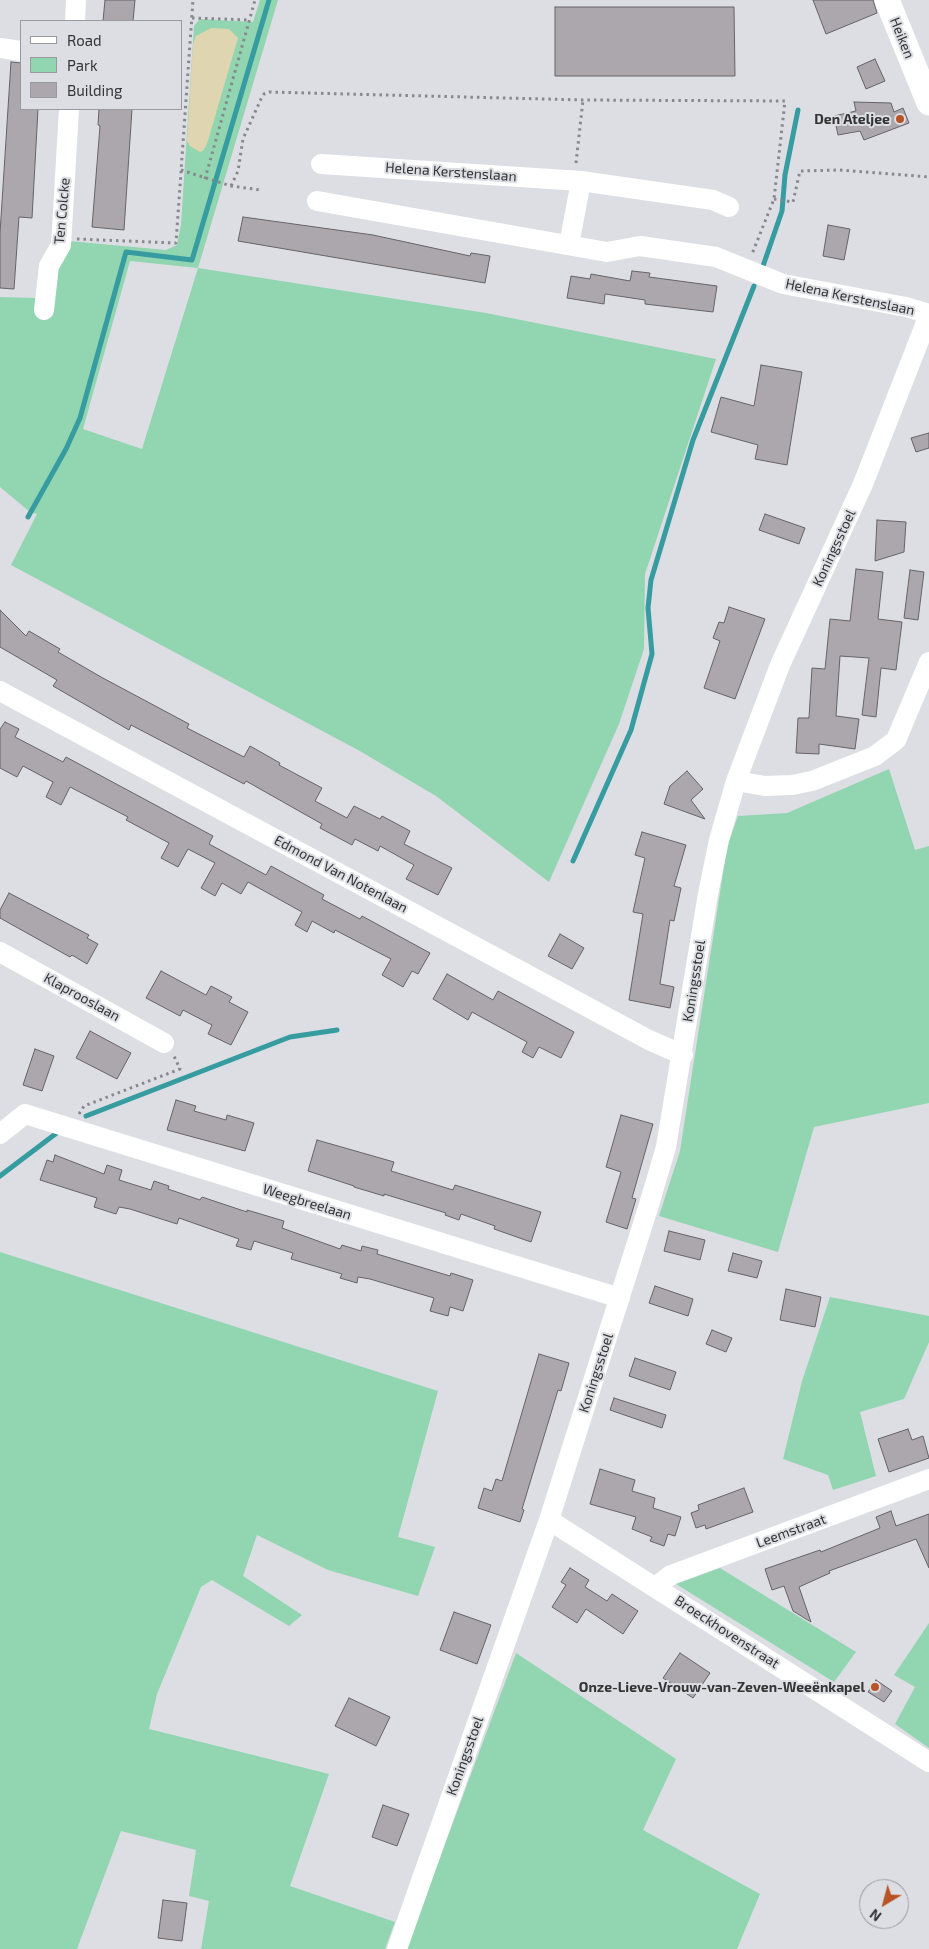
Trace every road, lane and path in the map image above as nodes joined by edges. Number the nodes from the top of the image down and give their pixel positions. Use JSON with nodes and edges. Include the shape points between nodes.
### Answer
{"nodes":[{"id":1,"x":76,"y":0,"type":"edge"},
{"id":2,"x":192,"y":0,"type":"edge"},
{"id":3,"x":255,"y":0,"type":"edge"},
{"id":4,"x":887,"y":0,"type":"edge"},
{"id":5,"x":192,"y":18,"type":"junction"},
{"id":6,"x":75,"y":20,"type":"edge"},
{"id":7,"x":250,"y":20,"type":"junction"},
{"id":8,"x":0,"y":48,"type":"edge"},
{"id":9,"x":20,"y":51,"type":"edge"},
{"id":10,"x":583,"y":100,"type":"junction"},
{"id":11,"x":929,"y":103,"type":"edge"},
{"id":12,"x":69,"y":110,"type":"edge"},
{"id":13,"x":321,"y":164,"type":"dead end"},
{"id":14,"x":181,"y":170,"type":"junction"},
{"id":15,"x":929,"y":177,"type":"edge"},
{"id":16,"x":205,"y":179,"type":"junction"},
{"id":17,"x":578,"y":181,"type":"junction"},
{"id":18,"x":231,"y":186,"type":"junction"},
{"id":19,"x":261,"y":190,"type":"dead end"},
{"id":20,"x":774,"y":199,"type":"junction"},
{"id":21,"x":317,"y":201,"type":"dead end"},
{"id":22,"x":730,"y":207,"type":"dead end"},
{"id":23,"x":62,"y":238,"type":"junction"},
{"id":24,"x":569,"y":245,"type":"junction"},
{"id":25,"x":747,"y":268,"type":"junction"},
{"id":26,"x":44,"y":310,"type":"dead end"},
{"id":27,"x":929,"y":314,"type":"edge"},
{"id":28,"x":929,"y":662,"type":"edge"},
{"id":29,"x":0,"y":691,"type":"edge"},
{"id":30,"x":736,"y":781,"type":"junction"},
{"id":31,"x":0,"y":952,"type":"edge"},
{"id":32,"x":164,"y":1043,"type":"joint"},
{"id":33,"x":683,"y":1056,"type":"junction"},
{"id":34,"x":75,"y":1130,"type":"junction"},
{"id":35,"x":0,"y":1134,"type":"edge"},
{"id":36,"x":620,"y":1298,"type":"junction"},
{"id":37,"x":929,"y":1479,"type":"edge"},
{"id":38,"x":549,"y":1520,"type":"junction"},
{"id":39,"x":655,"y":1587,"type":"junction"},
{"id":40,"x":929,"y":1762,"type":"edge"},
{"id":41,"x":397,"y":1949,"type":"edge"}],
"edges":[{"from":1,"to":6,"type":"street"},
{"from":2,"to":5,"type":"path"},
{"from":3,"to":7,"type":"path"},
{"from":4,"to":11,"type":"main road","name":"Heiken"},
{"from":5,"to":7,"type":"path"},
{"from":5,"to":14,"type":"path"},
{"from":7,"to":16,"type":"path"},
{"from":8,"to":9,"type":"street"},
{"from":10,"to":17,"type":"path"},
{"from":10,"to":18,"type":"path","via":[[269,92],[261,99],[244,139],[238,171]]},
{"from":10,"to":20,"type":"path","via":[[784,101]]},
{"from":12,"to":23,"type":"street","name":"Ten Colcke"},
{"from":13,"to":17,"type":"street","name":"Helena Kerstenslaan"},
{"from":14,"to":16,"type":"path"},
{"from":14,"to":23,"type":"path","via":[[176,243]]},
{"from":15,"to":20,"type":"path","via":[[838,170],[800,171],[793,202]]},
{"from":16,"to":18,"type":"path"},
{"from":17,"to":22,"type":"street","name":"Helena Kerstenslaan","via":[[713,200]]},
{"from":17,"to":24,"type":"street"},
{"from":18,"to":19,"type":"path"},
{"from":20,"to":25,"type":"path"},
{"from":21,"to":24,"type":"street","name":"Helena Kerstenslaan"},
{"from":23,"to":26,"type":"street","name":"Ten Colcke","via":[[59,251],[49,266]]},
{"from":24,"to":25,"type":"street","name":"Helena Kerstenslaan","via":[[607,252],[640,246],[716,257]]},
{"from":25,"to":27,"type":"street","name":"Helena Kerstenslaan","via":[[783,284]]},
{"from":27,"to":30,"type":"street","name":"Koningsstoel","via":[[863,484],[780,664]]},
{"from":28,"to":30,"type":"street","via":[[896,740],[875,756],[812,782],[765,786]]},
{"from":29,"to":33,"type":"street","name":"Edmond Van Notenlaan"},
{"from":30,"to":33,"type":"street","name":"Koningsstoel","via":[[717,849]]},
{"from":31,"to":32,"type":"street","name":"Klaprooslaan"},
{"from":32,"to":34,"type":"path","via":[[165,1050],[174,1056],[180,1069],[84,1106]]},
{"from":33,"to":36,"type":"street","name":"Koningsstoel","via":[[666,1147]]},
{"from":34,"to":35,"type":"street","name":"Weegbreelaan","via":[[25,1114]]},
{"from":34,"to":36,"type":"street","name":"Weegbreelaan"},
{"from":36,"to":38,"type":"street","name":"Koningsstoel"},
{"from":37,"to":39,"type":"street","name":"Leemstraat","via":[[671,1575]]},
{"from":38,"to":39,"type":"street","name":"Broeckhovenstraat"},
{"from":38,"to":41,"type":"street","name":"Koningsstoel"},
{"from":39,"to":40,"type":"street","name":"Broeckhovenstraat"}]}
